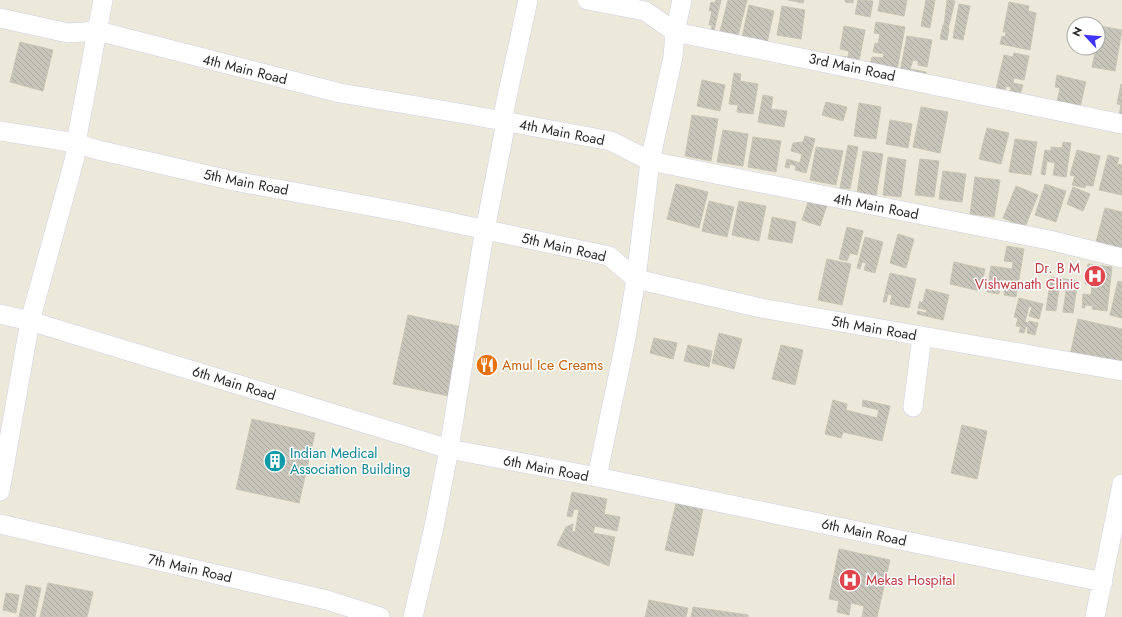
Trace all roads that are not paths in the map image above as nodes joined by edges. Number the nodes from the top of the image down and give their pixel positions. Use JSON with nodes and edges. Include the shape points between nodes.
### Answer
{"nodes":[{"id":1,"x":103,"y":0,"type":"edge"},
{"id":2,"x":528,"y":0,"type":"edge"},
{"id":3,"x":587,"y":0,"type":"edge"},
{"id":4,"x":682,"y":0,"type":"edge"},
{"id":5,"x":0,"y":18,"type":"edge"},
{"id":6,"x":98,"y":31,"type":"junction"},
{"id":7,"x":675,"y":32,"type":"junction"},
{"id":8,"x":502,"y":120,"type":"junction"},
{"id":9,"x":1122,"y":124,"type":"edge"},
{"id":10,"x":0,"y":131,"type":"edge"},
{"id":11,"x":76,"y":143,"type":"junction"},
{"id":12,"x":650,"y":161,"type":"junction"},
{"id":13,"x":485,"y":230,"type":"junction"},
{"id":14,"x":1122,"y":258,"type":"edge"},
{"id":15,"x":636,"y":279,"type":"junction"},
{"id":16,"x":0,"y":314,"type":"edge"},
{"id":17,"x":30,"y":321,"type":"junction"},
{"id":18,"x":922,"y":336,"type":"junction"},
{"id":19,"x":1122,"y":370,"type":"edge"},
{"id":20,"x":913,"y":407,"type":"dead end"},
{"id":21,"x":449,"y":449,"type":"junction"},
{"id":22,"x":597,"y":477,"type":"junction"},
{"id":23,"x":1122,"y":484,"type":"edge"},
{"id":24,"x":0,"y":491,"type":"edge"},
{"id":25,"x":0,"y":524,"type":"edge"},
{"id":26,"x":1103,"y":582,"type":"junction"},
{"id":27,"x":380,"y":617,"type":"edge"},
{"id":28,"x":413,"y":617,"type":"edge"},
{"id":29,"x":1095,"y":617,"type":"edge"}],
"edges":[{"from":1,"to":6,"type":"street"},
{"from":2,"to":8,"type":"street"},
{"from":3,"to":7,"type":"street","name":"3rd Main Road","via":[[645,11]]},
{"from":4,"to":7,"type":"street"},
{"from":5,"to":6,"type":"street","name":"4th Main Road","via":[[68,32]]},
{"from":6,"to":8,"type":"street","name":"4th Main Road","via":[[340,93]]},
{"from":6,"to":11,"type":"street"},
{"from":7,"to":9,"type":"street","name":"3rd Main Road"},
{"from":7,"to":12,"type":"street","via":[[673,57]]},
{"from":8,"to":12,"type":"street","name":"4th Main Road","via":[[611,141]]},
{"from":8,"to":13,"type":"street","via":[[506,122]]},
{"from":10,"to":11,"type":"street","name":"5th Main Road"},
{"from":11,"to":13,"type":"street","name":"5th Main Road","via":[[234,181]]},
{"from":11,"to":17,"type":"street","via":[[75,156]]},
{"from":12,"to":14,"type":"street","name":"4th Main Road","via":[[1049,240]]},
{"from":12,"to":15,"type":"street"},
{"from":13,"to":15,"type":"street","name":"5th Main Road","via":[[609,256]]},
{"from":13,"to":21,"type":"street"},
{"from":15,"to":18,"type":"street","name":"5th Main Road","via":[[761,308]]},
{"from":15,"to":22,"type":"street"},
{"from":16,"to":17,"type":"street","name":"6th Main Road"},
{"from":17,"to":21,"type":"street","name":"6th Main Road"},
{"from":17,"to":24,"type":"street"},
{"from":18,"to":19,"type":"street","name":"5th Main Road"},
{"from":18,"to":20,"type":"street"},
{"from":21,"to":22,"type":"street","name":"6th Main Road"},
{"from":21,"to":28,"type":"street"},
{"from":22,"to":26,"type":"street","name":"6th Main Road"},
{"from":23,"to":26,"type":"street"},
{"from":25,"to":27,"type":"street","name":"7th Main Road","via":[[327,600]]},
{"from":26,"to":29,"type":"street"}]}
